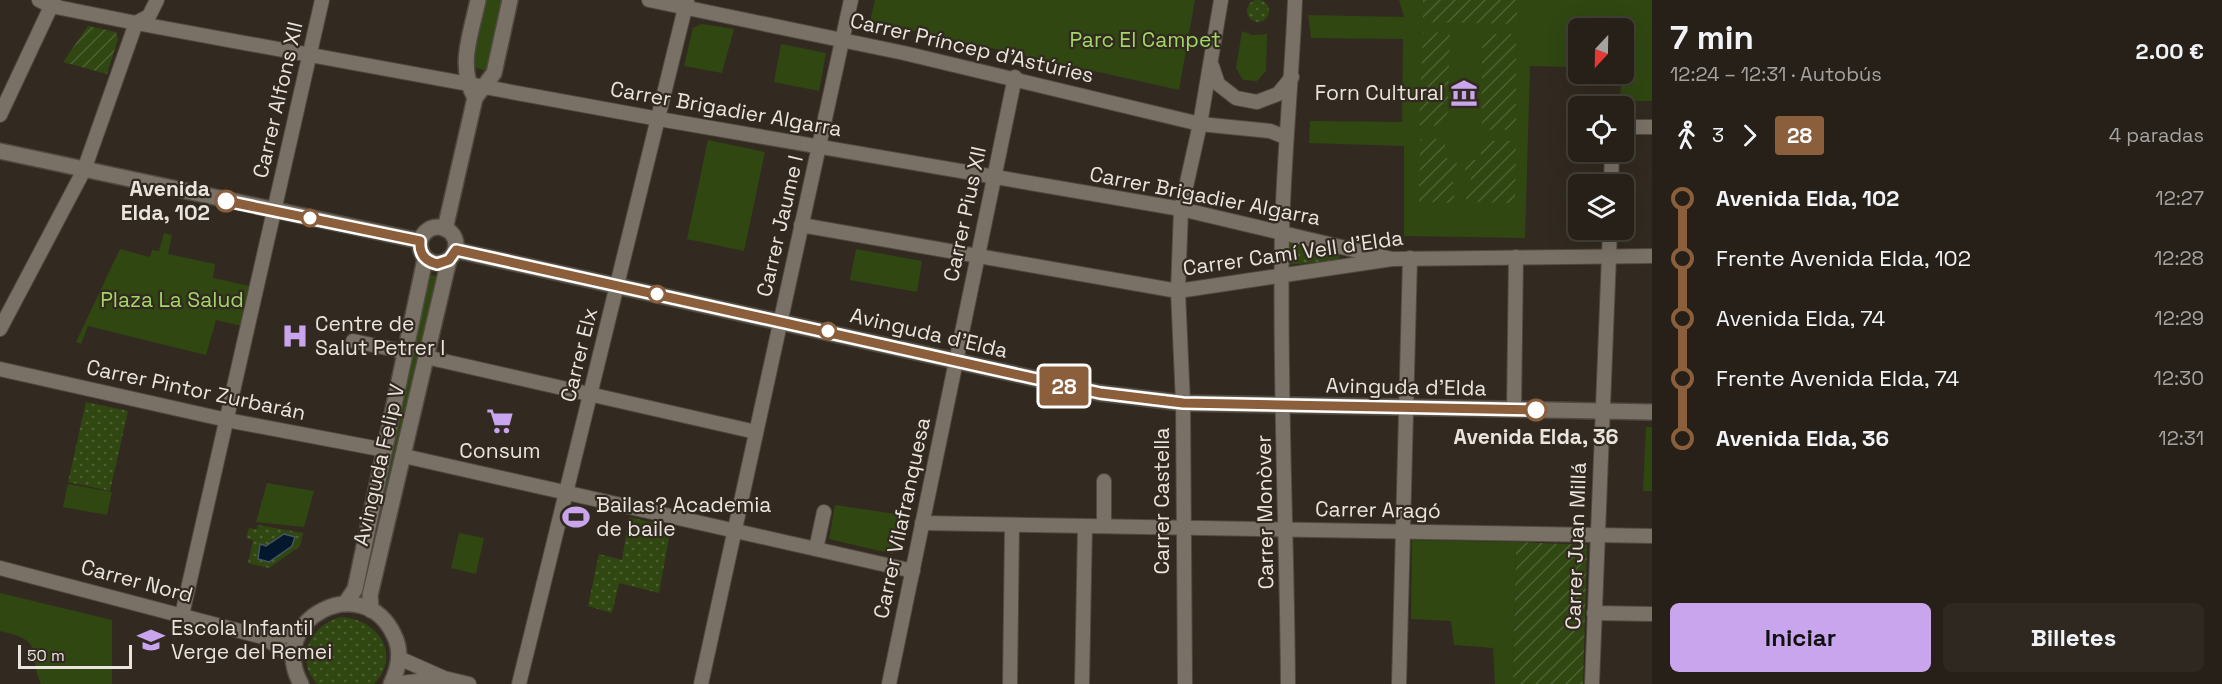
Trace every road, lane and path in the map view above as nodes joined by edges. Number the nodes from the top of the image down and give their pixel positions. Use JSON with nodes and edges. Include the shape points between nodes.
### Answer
{"nodes":[{"id":1,"x":157,"y":0,"type":"edge"},
{"id":2,"x":322,"y":0,"type":"edge"},
{"id":3,"x":478,"y":0,"type":"edge"},
{"id":4,"x":510,"y":0,"type":"edge"},
{"id":5,"x":649,"y":0,"type":"edge"},
{"id":6,"x":851,"y":0,"type":"edge"},
{"id":7,"x":1221,"y":0,"type":"edge"},
{"id":8,"x":1295,"y":0,"type":"edge"},
{"id":9,"x":48,"y":2,"type":"edge"},
{"id":10,"x":686,"y":4,"type":"edge"},
{"id":11,"x":136,"y":24,"type":"junction"},
{"id":12,"x":842,"y":39,"type":"junction"},
{"id":13,"x":310,"y":54,"type":"junction"},
{"id":14,"x":1211,"y":64,"type":"junction"},
{"id":15,"x":1292,"y":77,"type":"junction"},
{"id":16,"x":1015,"y":78,"type":"junction"},
{"id":17,"x":466,"y":82,"type":"junction"},
{"id":18,"x":486,"y":86,"type":"junction"},
{"id":19,"x":475,"y":98,"type":"junction"},
{"id":20,"x":0,"y":115,"type":"edge"},
{"id":21,"x":659,"y":119,"type":"junction"},
{"id":22,"x":1200,"y":124,"type":"junction"},
{"id":23,"x":1634,"y":127,"type":"edge"},
{"id":24,"x":1652,"y":127,"type":"edge"},
{"id":25,"x":1285,"y":137,"type":"junction"},
{"id":26,"x":819,"y":147,"type":"junction"},
{"id":27,"x":0,"y":151,"type":"edge"},
{"id":28,"x":84,"y":170,"type":"junction"},
{"id":29,"x":995,"y":178,"type":"junction"},
{"id":30,"x":1181,"y":209,"type":"junction"},
{"id":31,"x":274,"y":210,"type":"junction"},
{"id":32,"x":801,"y":225,"type":"junction"},
{"id":33,"x":445,"y":229,"type":"junction"},
{"id":34,"x":1282,"y":232,"type":"junction"},
{"id":35,"x":1609,"y":240,"type":"edge"},
{"id":36,"x":420,"y":241,"type":"junction"},
{"id":37,"x":452,"y":255,"type":"junction"},
{"id":38,"x":1607,"y":256,"type":"junction"},
{"id":39,"x":1652,"y":256,"type":"edge"},
{"id":40,"x":976,"y":257,"type":"junction"},
{"id":41,"x":1516,"y":257,"type":"junction"},
{"id":42,"x":1410,"y":258,"type":"junction"},
{"id":43,"x":425,"y":259,"type":"junction"},
{"id":44,"x":1392,"y":259,"type":"junction"},
{"id":45,"x":1282,"y":274,"type":"junction"},
{"id":46,"x":618,"y":286,"type":"junction"},
{"id":47,"x":1178,"y":291,"type":"junction"},
{"id":48,"x":780,"y":321,"type":"junction"},
{"id":49,"x":0,"y":329,"type":"edge"},
{"id":50,"x":353,"y":341,"type":"dead end"},
{"id":51,"x":406,"y":352,"type":"junction"},
{"id":52,"x":426,"y":357,"type":"junction"},
{"id":53,"x":956,"y":360,"type":"junction"},
{"id":54,"x":0,"y":369,"type":"edge"},
{"id":55,"x":591,"y":393,"type":"junction"},
{"id":56,"x":1183,"y":403,"type":"junction"},
{"id":57,"x":1284,"y":406,"type":"junction"},
{"id":58,"x":1406,"y":408,"type":"junction"},
{"id":59,"x":1514,"y":409,"type":"junction"},
{"id":60,"x":1602,"y":411,"type":"junction"},
{"id":61,"x":1652,"y":412,"type":"edge"},
{"id":62,"x":227,"y":420,"type":"junction"},
{"id":63,"x":756,"y":432,"type":"junction"},
{"id":64,"x":384,"y":450,"type":"junction"},
{"id":65,"x":404,"y":456,"type":"junction"},
{"id":66,"x":1104,"y":481,"type":"dead end"},
{"id":67,"x":567,"y":493,"type":"junction"},
{"id":68,"x":824,"y":512,"type":"dead end"},
{"id":69,"x":922,"y":523,"type":"junction"},
{"id":70,"x":1012,"y":525,"type":"junction"},
{"id":71,"x":1085,"y":526,"type":"junction"},
{"id":72,"x":1104,"y":526,"type":"junction"},
{"id":73,"x":1184,"y":528,"type":"junction"},
{"id":74,"x":1287,"y":530,"type":"junction"},
{"id":75,"x":735,"y":531,"type":"junction"},
{"id":76,"x":1403,"y":532,"type":"junction"},
{"id":77,"x":1597,"y":535,"type":"junction"},
{"id":78,"x":1652,"y":536,"type":"edge"},
{"id":79,"x":816,"y":549,"type":"junction"},
{"id":80,"x":0,"y":568,"type":"edge"},
{"id":81,"x":913,"y":571,"type":"junction"},
{"id":82,"x":345,"y":604,"type":"junction"},
{"id":83,"x":371,"y":610,"type":"junction"},
{"id":84,"x":1594,"y":613,"type":"junction"},
{"id":85,"x":1652,"y":614,"type":"edge"},
{"id":86,"x":182,"y":615,"type":"junction"},
{"id":87,"x":298,"y":635,"type":"junction"},
{"id":88,"x":263,"y":637,"type":"junction"},
{"id":89,"x":293,"y":657,"type":"junction"},
{"id":90,"x":399,"y":658,"type":"junction"},
{"id":91,"x":444,"y":678,"type":"junction"},
{"id":92,"x":301,"y":684,"type":"edge"},
{"id":93,"x":393,"y":684,"type":"edge"},
{"id":94,"x":469,"y":684,"type":"edge"},
{"id":95,"x":519,"y":684,"type":"edge"},
{"id":96,"x":701,"y":684,"type":"edge"},
{"id":97,"x":889,"y":684,"type":"edge"},
{"id":98,"x":1010,"y":684,"type":"edge"},
{"id":99,"x":1082,"y":684,"type":"edge"},
{"id":100,"x":1185,"y":684,"type":"edge"},
{"id":101,"x":1288,"y":684,"type":"edge"},
{"id":102,"x":1399,"y":684,"type":"edge"},
{"id":103,"x":1592,"y":684,"type":"edge"}],
"edges":[{"from":1,"to":11,"type":"street","via":[[149,16]]},
{"from":2,"to":13,"type":"street","name":"Carrer Alfons XII"},
{"from":3,"to":17,"type":"street","via":[[464,67]]},
{"from":4,"to":18,"type":"street","via":[[494,73]]},
{"from":5,"to":10,"type":"street","name":"Carrer Príncep d'Astúries"},
{"from":6,"to":12,"type":"street","name":"Carrer Jaume I"},
{"from":7,"to":14,"type":"street","name":"Carrer Castella"},
{"from":8,"to":15,"type":"street","name":"Carrer Monòver"},
{"from":9,"to":11,"type":"street","name":"Carrer Brigadier Algarra"},
{"from":9,"to":20,"type":"street"},
{"from":10,"to":12,"type":"street","name":"Carrer Príncep d'Astúries"},
{"from":10,"to":21,"type":"street","name":"Carrer Elx"},
{"from":11,"to":13,"type":"street","name":"Carrer Brigadier Algarra"},
{"from":11,"to":28,"type":"street"},
{"from":12,"to":16,"type":"street","name":"Carrer Príncep d'Astúries"},
{"from":12,"to":26,"type":"street","name":"Carrer Jaume I"},
{"from":13,"to":17,"type":"street","name":"Carrer Brigadier Algarra"},
{"from":13,"to":31,"type":"street","name":"Carrer Alfons XII"},
{"from":14,"to":15,"type":"street","via":[[1218,84],[1236,98],[1257,102],[1278,94]]},
{"from":14,"to":22,"type":"street","name":"Carrer Castella"},
{"from":15,"to":25,"type":"street","name":"Carrer Monòver"},
{"from":16,"to":22,"type":"street","name":"Carrer Príncep d'Astúries"},
{"from":16,"to":29,"type":"street","name":"Carrer Pius XII"},
{"from":17,"to":18,"type":"street","name":"Carrer Brigadier Algarra"},
{"from":17,"to":19,"type":"street"},
{"from":18,"to":19,"type":"street"},
{"from":18,"to":21,"type":"street","name":"Carrer Brigadier Algarra"},
{"from":19,"to":33,"type":"street"},
{"from":21,"to":26,"type":"street","name":"Carrer Brigadier Algarra"},
{"from":21,"to":46,"type":"street","name":"Carrer Elx"},
{"from":22,"to":25,"type":"street","name":"Carrer Príncep d'Astúries","via":[[1270,131]]},
{"from":22,"to":30,"type":"street","name":"Carrer Castella"},
{"from":23,"to":24,"type":"street"},
{"from":25,"to":34,"type":"street","name":"Carrer Monòver"},
{"from":26,"to":29,"type":"street","name":"Carrer Brigadier Algarra"},
{"from":26,"to":32,"type":"street","name":"Carrer Jaume I"},
{"from":27,"to":28,"type":"street"},
{"from":28,"to":31,"type":"street"},
{"from":28,"to":49,"type":"street"},
{"from":29,"to":30,"type":"street","name":"Carrer Brigadier Algarra"},
{"from":29,"to":40,"type":"street","name":"Carrer Pius XII"},
{"from":30,"to":34,"type":"street","name":"Carrer Brigadier Algarra"},
{"from":30,"to":47,"type":"street","name":"Carrer Castella"},
{"from":31,"to":36,"type":"street"},
{"from":31,"to":62,"type":"street","name":"Carrer Alfons XII"},
{"from":32,"to":40,"type":"street","name":"Carrer Camí Vell d'Elda"},
{"from":32,"to":48,"type":"street","name":"Carrer Jaume I"},
{"from":33,"to":36,"type":"street","via":[[432,228]]},
{"from":33,"to":37,"type":"street","via":[[454,237]]},
{"from":34,"to":44,"type":"street","name":"Carrer Brigadier Algarra"},
{"from":34,"to":45,"type":"street","name":"Carrer Monòver"},
{"from":35,"to":38,"type":"street","name":"Carrer Juan Millá"},
{"from":36,"to":43,"type":"street"},
{"from":37,"to":43,"type":"street","via":[[437,264]]},
{"from":37,"to":46,"type":"street","name":"Avinguda d'Elda"},
{"from":37,"to":52,"type":"street","name":"Avinguda Felip V"},
{"from":38,"to":39,"type":"street","name":"Carrer Camí Vell d'Elda"},
{"from":38,"to":41,"type":"street","name":"Carrer Camí Vell d'Elda"},
{"from":38,"to":60,"type":"street","name":"Carrer Juan Millá"},
{"from":40,"to":47,"type":"street","name":"Carrer Camí Vell d'Elda"},
{"from":40,"to":53,"type":"street","name":"Carrer Pius XII"},
{"from":41,"to":42,"type":"street","name":"Carrer Camí Vell d'Elda"},
{"from":41,"to":59,"type":"street"},
{"from":42,"to":44,"type":"street","name":"Carrer Camí Vell d'Elda"},
{"from":42,"to":58,"type":"street"},
{"from":43,"to":51,"type":"street","name":"Avinguda Felip V"},
{"from":44,"to":45,"type":"street","name":"Carrer Camí Vell d'Elda"},
{"from":45,"to":47,"type":"street","name":"Carrer Camí Vell d'Elda"},
{"from":45,"to":57,"type":"street","name":"Carrer Monòver"},
{"from":46,"to":48,"type":"street","name":"Avinguda d'Elda"},
{"from":46,"to":55,"type":"street","name":"Carrer Elx"},
{"from":47,"to":56,"type":"street","name":"Carrer Castella"},
{"from":48,"to":53,"type":"street","name":"Avinguda d'Elda"},
{"from":48,"to":63,"type":"street","name":"Carrer Jaume I"},
{"from":50,"to":51,"type":"street"},
{"from":51,"to":64,"type":"street","name":"Avinguda Felip V"},
{"from":52,"to":55,"type":"street"},
{"from":52,"to":65,"type":"street","name":"Avinguda Felip V"},
{"from":53,"to":56,"type":"street","name":"Avinguda d'Elda","via":[[1100,393]]},
{"from":53,"to":69,"type":"street","name":"Carrer Vilafranquesa"},
{"from":54,"to":62,"type":"street","name":"Carrer Pintor Zurbarán"},
{"from":55,"to":63,"type":"street"},
{"from":55,"to":67,"type":"street","name":"Carrer Elx"},
{"from":56,"to":57,"type":"street","name":"Avinguda d'Elda"},
{"from":56,"to":73,"type":"street","name":"Carrer Castella"},
{"from":57,"to":58,"type":"street","name":"Avinguda d'Elda"},
{"from":57,"to":74,"type":"street","name":"Carrer Monòver"},
{"from":58,"to":59,"type":"street","name":"Avinguda d'Elda"},
{"from":58,"to":76,"type":"street"},
{"from":59,"to":60,"type":"street","name":"Avinguda d'Elda"},
{"from":60,"to":61,"type":"street","name":"Avinguda d'Elda"},
{"from":60,"to":77,"type":"street","name":"Carrer Juan Millá"},
{"from":62,"to":64,"type":"street","name":"Carrer Pintor Zurbarán"},
{"from":62,"to":86,"type":"street","name":"Carrer Alfons XII"},
{"from":63,"to":75,"type":"street","name":"Carrer Jaume I"},
{"from":64,"to":82,"type":"street","name":"Avinguda Felip V","via":[[355,589]]},
{"from":65,"to":67,"type":"street"},
{"from":65,"to":83,"type":"street","name":"Avinguda Felip V","via":[[370,595]]},
{"from":66,"to":72,"type":"street"},
{"from":67,"to":75,"type":"street"},
{"from":67,"to":95,"type":"street","name":"Carrer Elx"},
{"from":68,"to":79,"type":"street"},
{"from":69,"to":70,"type":"street","name":"Carrer Aragó"},
{"from":69,"to":81,"type":"street","name":"Carrer Vilafranquesa"},
{"from":70,"to":71,"type":"street","name":"Carrer Aragó"},
{"from":70,"to":98,"type":"street"},
{"from":71,"to":72,"type":"street","name":"Carrer Aragó"},
{"from":71,"to":99,"type":"street"},
{"from":72,"to":73,"type":"street","name":"Carrer Aragó"},
{"from":73,"to":74,"type":"street","name":"Carrer Aragó"},
{"from":73,"to":100,"type":"street","name":"Carrer Castella"},
{"from":74,"to":76,"type":"street","name":"Carrer Aragó"},
{"from":74,"to":101,"type":"street","name":"Carrer Monòver"},
{"from":75,"to":79,"type":"street"},
{"from":75,"to":96,"type":"street","name":"Carrer Jaume I"},
{"from":76,"to":77,"type":"street","name":"Carrer Aragó"},
{"from":76,"to":102,"type":"street"},
{"from":77,"to":78,"type":"street","name":"Carrer Aragó"},
{"from":77,"to":84,"type":"street","name":"Carrer Juan Millá"},
{"from":79,"to":81,"type":"street"},
{"from":80,"to":86,"type":"street","name":"Carrer Nord"},
{"from":81,"to":97,"type":"street","name":"Carrer Vilafranquesa"},
{"from":82,"to":83,"type":"street"},
{"from":82,"to":87,"type":"street","via":[[317,613]]},
{"from":83,"to":90,"type":"street","via":[[392,630]]},
{"from":84,"to":85,"type":"street"},
{"from":84,"to":103,"type":"street","name":"Carrer Juan Millá"},
{"from":86,"to":88,"type":"street","name":"Carrer Nord"},
{"from":87,"to":88,"type":"street","name":"Carrer Nord"},
{"from":87,"to":89,"type":"street"},
{"from":88,"to":89,"type":"street","name":"Carrer Nord"},
{"from":89,"to":92,"type":"street"},
{"from":90,"to":91,"type":"street"},
{"from":90,"to":93,"type":"street"},
{"from":91,"to":93,"type":"street"},
{"from":91,"to":94,"type":"street"}]}
